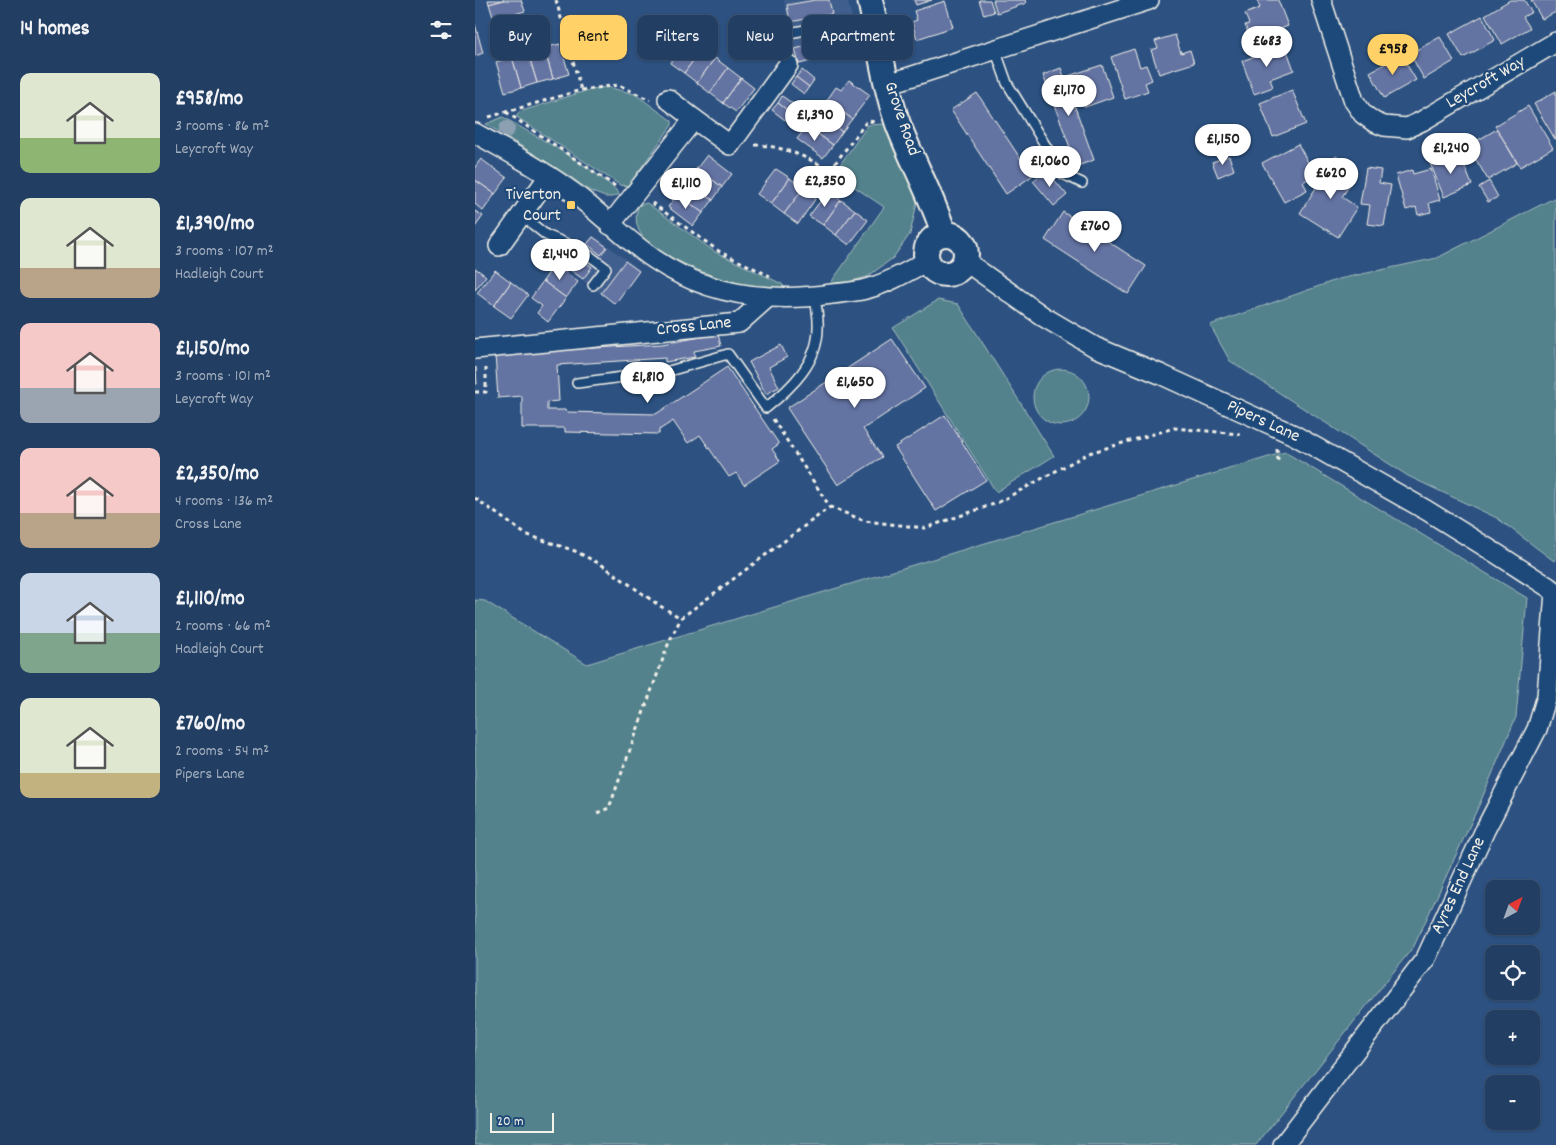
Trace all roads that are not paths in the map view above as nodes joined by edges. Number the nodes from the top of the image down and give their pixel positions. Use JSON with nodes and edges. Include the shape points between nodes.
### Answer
{"nodes":[{"id":1,"x":870,"y":0,"type":"edge"},
{"id":2,"x":1149,"y":0,"type":"edge"},
{"id":3,"x":1321,"y":0,"type":"edge"},
{"id":4,"x":802,"y":31,"type":"edge"},
{"id":5,"x":1556,"y":42,"type":"edge"},
{"id":6,"x":995,"y":49,"type":"junction"},
{"id":7,"x":789,"y":65,"type":"joint"},
{"id":8,"x":887,"y":84,"type":"junction"},
{"id":9,"x":668,"y":99,"type":"road end"},
{"id":10,"x":694,"y":119,"type":"junction"},
{"id":11,"x":478,"y":126,"type":"edge"},
{"id":12,"x":549,"y":176,"type":"junction"},
{"id":13,"x":1082,"y":183,"type":"dead end"},
{"id":14,"x":521,"y":215,"type":"junction"},
{"id":15,"x":611,"y":224,"type":"junction"},
{"id":16,"x":944,"y":234,"type":"junction"},
{"id":17,"x":499,"y":246,"type":"dead end"},
{"id":18,"x":927,"y":261,"type":"junction"},
{"id":19,"x":965,"y":261,"type":"junction"},
{"id":20,"x":593,"y":285,"type":"dead end"},
{"id":21,"x":815,"y":296,"type":"junction"},
{"id":22,"x":767,"y":298,"type":"junction"},
{"id":23,"x":480,"y":348,"type":"edge"},
{"id":24,"x":577,"y":383,"type":"dead end"},
{"id":25,"x":1556,"y":592,"type":"edge"},
{"id":26,"x":1283,"y":1145,"type":"edge"}],
"edges":[{"from":1,"to":8,"type":"street","name":"Grove Road"},
{"from":2,"to":6,"type":"street"},
{"from":3,"to":5,"type":"street","name":"Leycroft Way","via":[[1354,101],[1363,114],[1384,126],[1407,128],[1422,121]]},
{"from":4,"to":7,"type":"lane","via":[[784,34]]},
{"from":6,"to":8,"type":"street"},
{"from":6,"to":13,"type":"lane","via":[[1007,83],[1063,174]]},
{"from":7,"to":10,"type":"street","via":[[730,145]]},
{"from":8,"to":16,"type":"street","name":"Grove Road","via":[[898,123]]},
{"from":9,"to":10,"type":"street"},
{"from":10,"to":15,"type":"street"},
{"from":11,"to":12,"type":"street"},
{"from":12,"to":14,"type":"street"},
{"from":12,"to":15,"type":"street"},
{"from":14,"to":17,"type":"street"},
{"from":14,"to":20,"type":"lane","via":[[546,235],[581,250],[606,268]]},
{"from":15,"to":22,"type":"street","via":[[654,259],[675,271],[734,293]]},
{"from":16,"to":18,"type":"street","via":[[929,243]]},
{"from":16,"to":19,"type":"street","via":[[957,237],[962,242]]},
{"from":18,"to":19,"type":"street","via":[[934,270],[946,274],[957,271]]},
{"from":18,"to":21,"type":"street","via":[[863,290]]},
{"from":19,"to":25,"type":"street","name":"Pipers Lane","via":[[1044,317],[1095,347],[1294,435],[1426,510]]},
{"from":21,"to":22,"type":"street"},
{"from":21,"to":24,"type":"lane","via":[[819,329],[812,357],[791,388],[766,408],[727,354],[669,371]]},
{"from":22,"to":23,"type":"street","name":"Cross Lane","via":[[739,323]]},
{"from":25,"to":26,"type":"street","name":"Ayres End Lane","via":[[1547,696],[1537,729],[1485,830],[1426,958]]}]}
